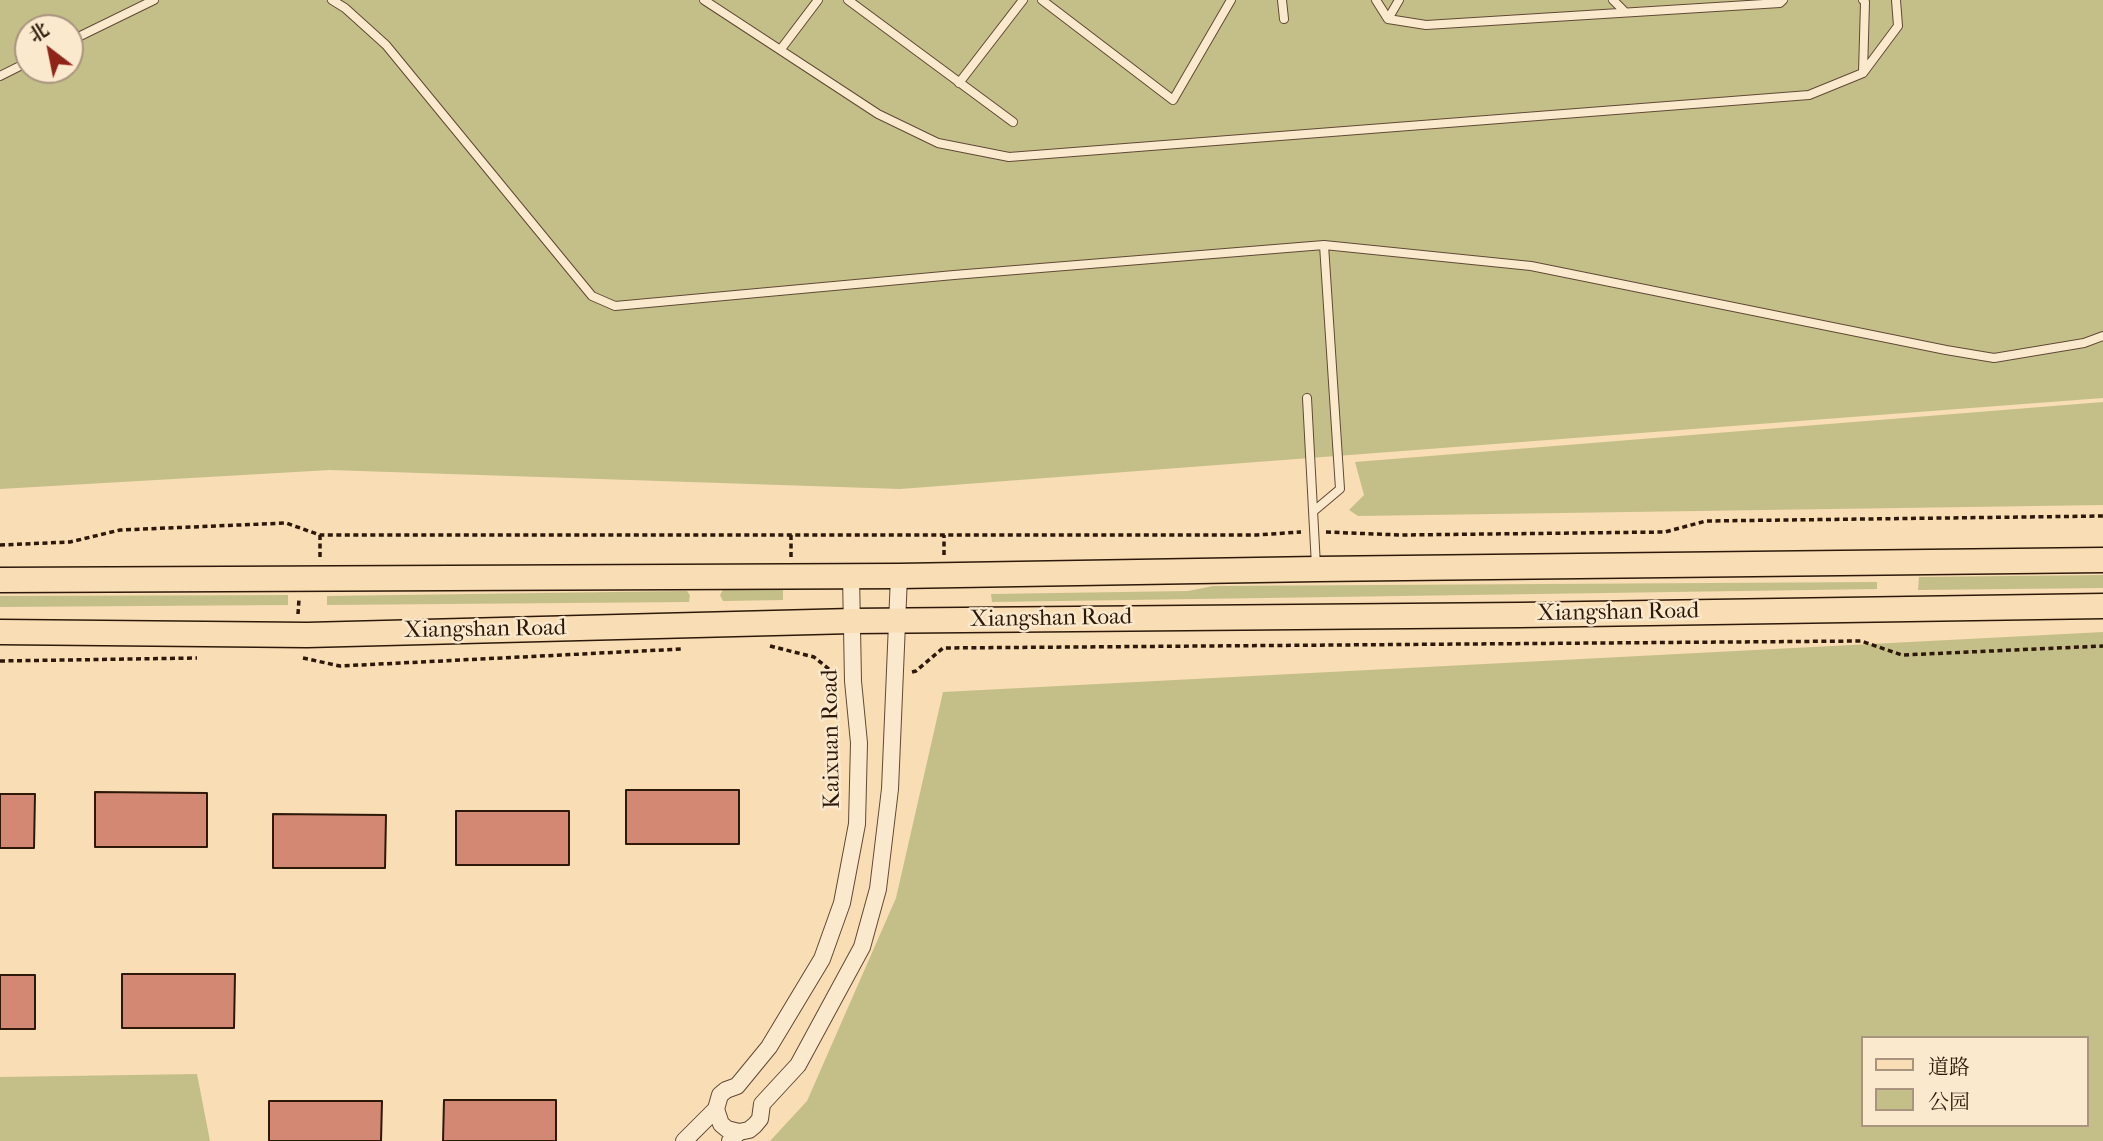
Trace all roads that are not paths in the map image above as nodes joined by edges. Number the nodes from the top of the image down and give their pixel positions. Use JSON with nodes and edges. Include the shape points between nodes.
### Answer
{"nodes":[{"id":1,"x":154,"y":0,"type":"edge"},
{"id":2,"x":332,"y":0,"type":"edge"},
{"id":3,"x":704,"y":0,"type":"edge"},
{"id":4,"x":818,"y":0,"type":"edge"},
{"id":5,"x":848,"y":0,"type":"edge"},
{"id":6,"x":1023,"y":0,"type":"edge"},
{"id":7,"x":1042,"y":0,"type":"edge"},
{"id":8,"x":1231,"y":0,"type":"edge"},
{"id":9,"x":1282,"y":0,"type":"edge"},
{"id":10,"x":1376,"y":0,"type":"edge"},
{"id":11,"x":1399,"y":0,"type":"edge"},
{"id":12,"x":1613,"y":0,"type":"edge"},
{"id":13,"x":1783,"y":0,"type":"edge"},
{"id":14,"x":1863,"y":0,"type":"edge"},
{"id":15,"x":1896,"y":0,"type":"edge"},
{"id":16,"x":1625,"y":12,"type":"junction"},
{"id":17,"x":1284,"y":19,"type":"dead end"},
{"id":18,"x":1388,"y":19,"type":"junction"},
{"id":19,"x":84,"y":34,"type":"edge"},
{"id":20,"x":780,"y":48,"type":"junction"},
{"id":21,"x":1863,"y":72,"type":"junction"},
{"id":22,"x":959,"y":83,"type":"junction"},
{"id":23,"x":1013,"y":122,"type":"dead end"},
{"id":24,"x":1324,"y":245,"type":"junction"},
{"id":25,"x":2103,"y":335,"type":"edge"},
{"id":26,"x":1307,"y":398,"type":"dead end"},
{"id":27,"x":1314,"y":510,"type":"junction"},
{"id":28,"x":2103,"y":560,"type":"edge"},
{"id":29,"x":1317,"y":569,"type":"junction"},
{"id":30,"x":851,"y":575,"type":"junction"},
{"id":31,"x":899,"y":576,"type":"junction"},
{"id":32,"x":0,"y":580,"type":"edge"},
{"id":33,"x":2103,"y":606,"type":"edge"},
{"id":34,"x":852,"y":621,"type":"junction"},
{"id":35,"x":897,"y":621,"type":"junction"},
{"id":36,"x":0,"y":632,"type":"edge"},
{"id":37,"x":737,"y":1086,"type":"junction"},
{"id":38,"x":762,"y":1104,"type":"junction"},
{"id":39,"x":716,"y":1110,"type":"junction"},
{"id":40,"x":734,"y":1136,"type":"edge"},
{"id":41,"x":684,"y":1141,"type":"edge"}],
"edges":[{"from":1,"to":19,"type":"lane"},
{"from":2,"to":24,"type":"lane","via":[[386,45],[593,296],[615,306]]},
{"from":3,"to":20,"type":"lane"},
{"from":4,"to":20,"type":"lane"},
{"from":5,"to":22,"type":"lane"},
{"from":6,"to":22,"type":"lane"},
{"from":7,"to":8,"type":"lane","via":[[1173,100]]},
{"from":9,"to":17,"type":"lane"},
{"from":10,"to":18,"type":"lane"},
{"from":11,"to":18,"type":"lane"},
{"from":12,"to":16,"type":"lane"},
{"from":13,"to":16,"type":"lane"},
{"from":14,"to":21,"type":"lane"},
{"from":15,"to":21,"type":"lane","via":[[1898,26]]},
{"from":16,"to":18,"type":"lane","via":[[1426,25]]},
{"from":20,"to":21,"type":"lane","via":[[878,114],[938,143],[1009,157],[1809,95]]},
{"from":22,"to":23,"type":"lane"},
{"from":24,"to":25,"type":"lane","via":[[1531,266],[1994,358],[2084,343]]},
{"from":24,"to":27,"type":"lane","via":[[1340,489]]},
{"from":26,"to":27,"type":"lane"},
{"from":27,"to":29,"type":"lane"},
{"from":28,"to":29,"type":"main road","name":"Xiangshan Road"},
{"from":29,"to":31,"type":"main road","name":"Xiangshan Road"},
{"from":30,"to":31,"type":"main road","name":"Xiangshan Road"},
{"from":30,"to":32,"type":"main road","name":"Xiangshan Road"},
{"from":30,"to":34,"type":"street","name":"Kaixuan Road"},
{"from":31,"to":35,"type":"street"},
{"from":33,"to":35,"type":"main road","name":"Xiangshan Road"},
{"from":34,"to":35,"type":"main road","name":"Xiangshan Road"},
{"from":34,"to":36,"type":"main road","name":"Xiangshan Road","via":[[307,635]]},
{"from":34,"to":37,"type":"street","name":"Kaixuan Road","via":[[859,743],[857,824],[842,903],[822,959],[769,1047]]},
{"from":35,"to":38,"type":"street","via":[[890,789],[878,889],[862,947],[798,1065]]},
{"from":37,"to":38,"type":"street","via":[[754,1091]]},
{"from":37,"to":39,"type":"street","name":"Kaixuan Road","via":[[720,1095]]},
{"from":38,"to":40,"type":"street","via":[[755,1125]]},
{"from":39,"to":40,"type":"street","via":[[721,1124]]},
{"from":39,"to":41,"type":"street","name":"Kaixuan Road"}]}
